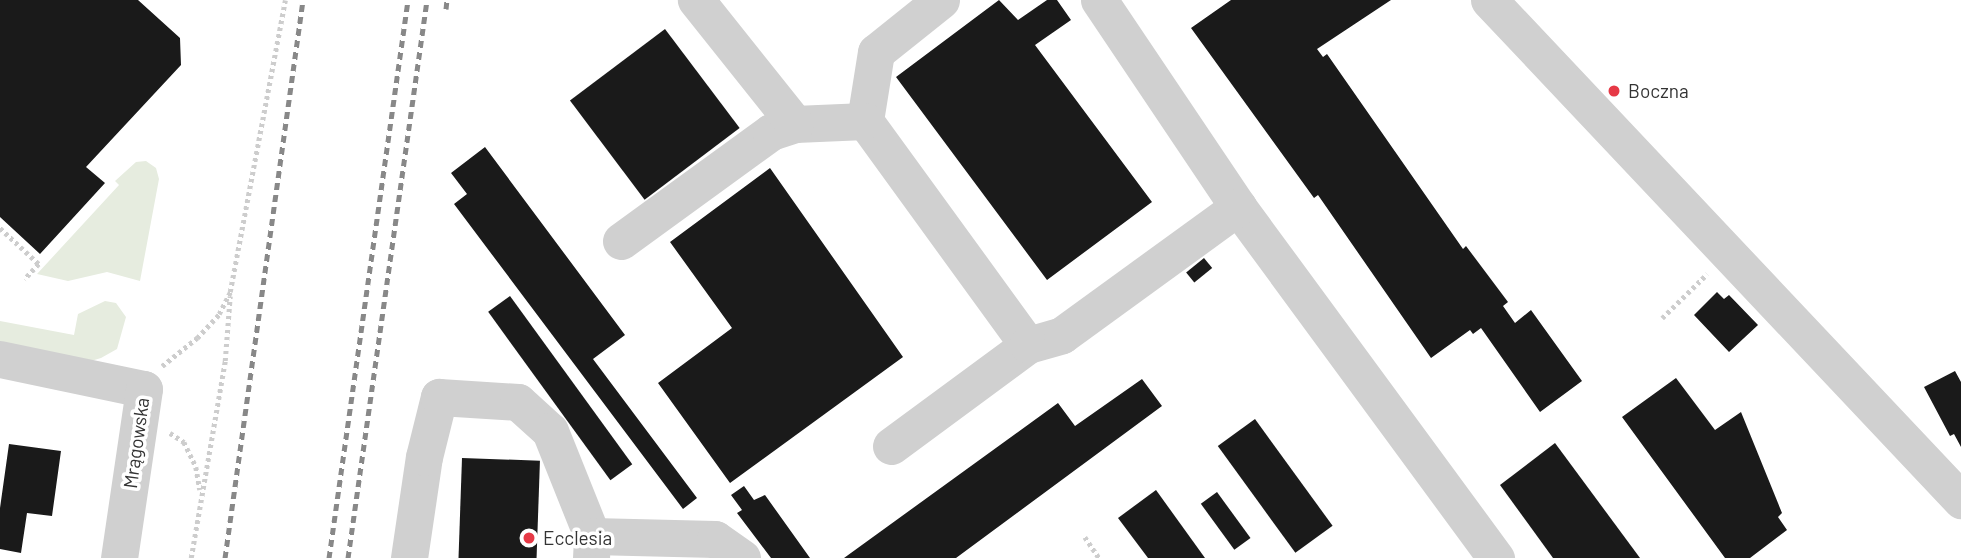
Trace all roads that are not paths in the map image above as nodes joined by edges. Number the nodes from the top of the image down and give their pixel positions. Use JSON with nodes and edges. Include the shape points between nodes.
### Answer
{"nodes":[{"id":1,"x":696,"y":0,"type":"edge"},
{"id":2,"x":941,"y":0,"type":"edge"},
{"id":3,"x":1099,"y":0,"type":"edge"},
{"id":4,"x":1489,"y":0,"type":"edge"},
{"id":5,"x":865,"y":121,"type":"junction"},
{"id":6,"x":795,"y":124,"type":"junction"},
{"id":7,"x":1238,"y":207,"type":"junction"},
{"id":8,"x":621,"y":241,"type":"dead end"},
{"id":9,"x":1028,"y":345,"type":"junction"},
{"id":10,"x":0,"y":359,"type":"edge"},
{"id":11,"x":891,"y":446,"type":"dead end"},
{"id":12,"x":1961,"y":500,"type":"edge"},
{"id":13,"x":591,"y":547,"type":"edge"},
{"id":14,"x":119,"y":558,"type":"edge"},
{"id":15,"x":409,"y":558,"type":"edge"},
{"id":16,"x":741,"y":558,"type":"edge"},
{"id":17,"x":1496,"y":558,"type":"edge"}],
"edges":[{"from":1,"to":6,"type":"street"},
{"from":2,"to":5,"type":"street","via":[[876,52]]},
{"from":3,"to":7,"type":"street"},
{"from":4,"to":12,"type":"street"},
{"from":5,"to":6,"type":"street"},
{"from":5,"to":9,"type":"street"},
{"from":6,"to":8,"type":"street","via":[[771,132]]},
{"from":7,"to":9,"type":"street","via":[[1062,335]]},
{"from":7,"to":17,"type":"street"},
{"from":9,"to":11,"type":"street"},
{"from":10,"to":14,"type":"street","name":"Mrągowska","via":[[143,401]]},
{"from":13,"to":15,"type":"street","via":[[550,431],[518,402],[439,397],[424,457]]},
{"from":13,"to":16,"type":"street","via":[[715,539]]}]}
